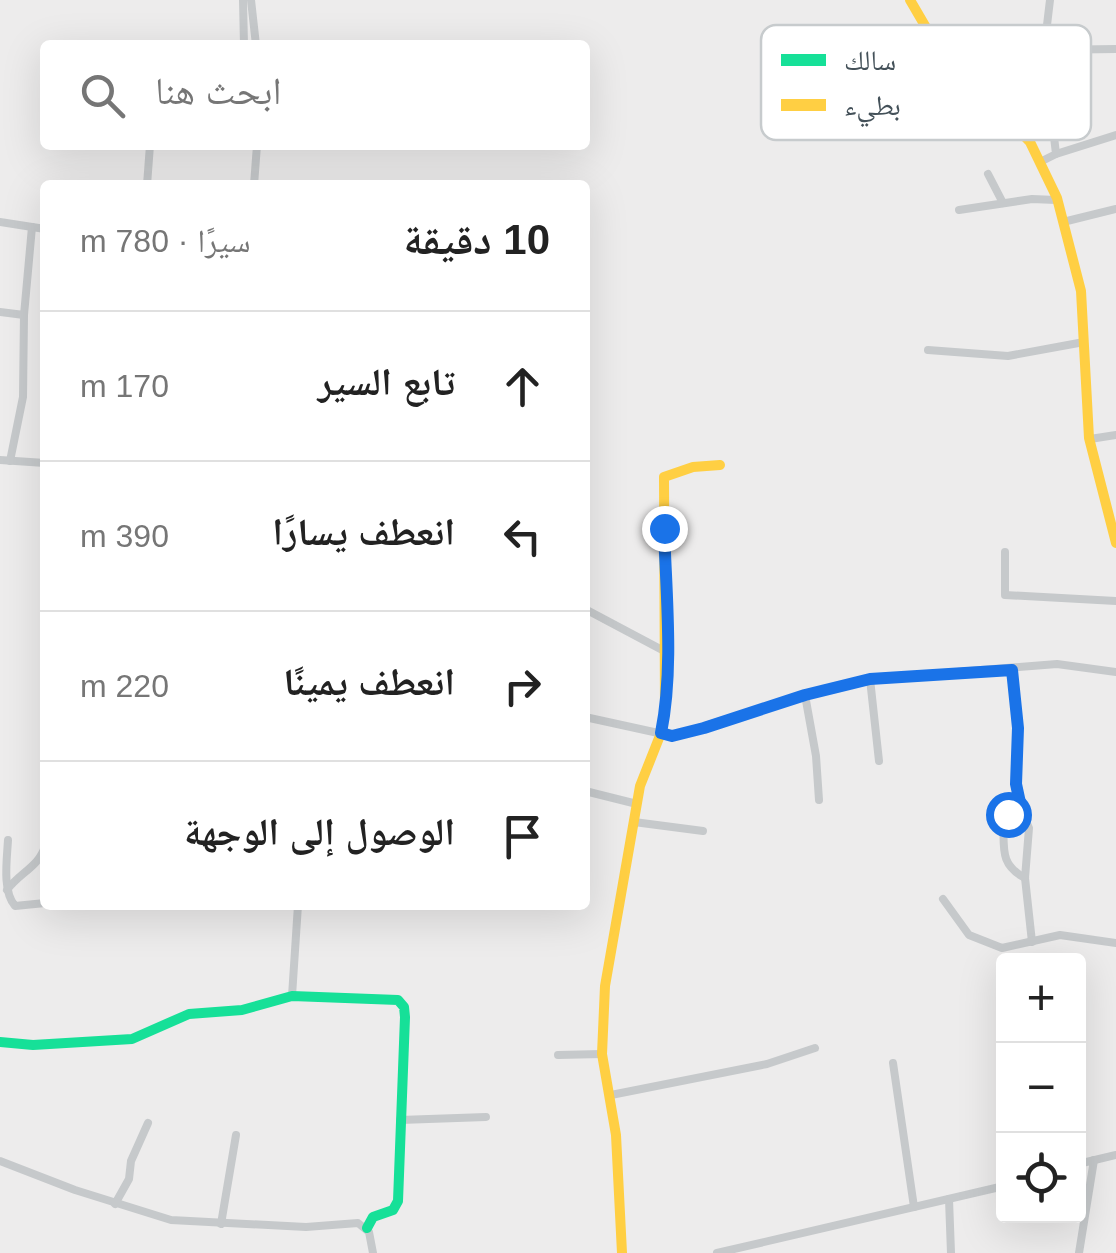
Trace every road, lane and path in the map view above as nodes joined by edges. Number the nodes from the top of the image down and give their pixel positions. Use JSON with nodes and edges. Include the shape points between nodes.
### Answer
{"nodes":[{"id":1,"x":243,"y":0,"type":"edge"},
{"id":2,"x":251,"y":0,"type":"edge"},
{"id":3,"x":910,"y":0,"type":"edge"},
{"id":4,"x":1050,"y":0,"type":"edge"},
{"id":5,"x":920,"y":25,"type":"edge"},
{"id":6,"x":1047,"y":25,"type":"edge"},
{"id":7,"x":244,"y":40,"type":"edge"},
{"id":8,"x":255,"y":40,"type":"edge"},
{"id":9,"x":1091,"y":49,"type":"edge"},
{"id":10,"x":1116,"y":49,"type":"edge"},
{"id":11,"x":1116,"y":135,"type":"edge"},
{"id":12,"x":1027,"y":140,"type":"edge"},
{"id":13,"x":1054,"y":140,"type":"edge"},
{"id":14,"x":150,"y":150,"type":"edge"},
{"id":15,"x":256,"y":150,"type":"edge"},
{"id":16,"x":1056,"y":154,"type":"junction"},
{"id":17,"x":1042,"y":161,"type":"junction"},
{"id":18,"x":988,"y":174,"type":"dead end"},
{"id":19,"x":147,"y":180,"type":"edge"},
{"id":20,"x":254,"y":180,"type":"edge"},
{"id":21,"x":1056,"y":200,"type":"junction"},
{"id":22,"x":1003,"y":203,"type":"junction"},
{"id":23,"x":1116,"y":208,"type":"edge"},
{"id":24,"x":959,"y":210,"type":"dead end"},
{"id":25,"x":0,"y":222,"type":"edge"},
{"id":26,"x":1063,"y":222,"type":"junction"},
{"id":27,"x":32,"y":227,"type":"junction"},
{"id":28,"x":40,"y":228,"type":"edge"},
{"id":29,"x":0,"y":312,"type":"edge"},
{"id":30,"x":24,"y":315,"type":"junction"},
{"id":31,"x":1084,"y":342,"type":"junction"},
{"id":32,"x":928,"y":350,"type":"dead end"},
{"id":33,"x":1116,"y":435,"type":"edge"},
{"id":34,"x":1090,"y":439,"type":"junction"},
{"id":35,"x":5,"y":460,"type":"edge"},
{"id":36,"x":40,"y":462,"type":"edge"},
{"id":37,"x":720,"y":464,"type":"dead end"},
{"id":38,"x":1116,"y":543,"type":"edge"},
{"id":39,"x":1005,"y":552,"type":"dead end"},
{"id":40,"x":1116,"y":601,"type":"edge"},
{"id":41,"x":590,"y":612,"type":"edge"},
{"id":42,"x":666,"y":652,"type":"junction"},
{"id":43,"x":1012,"y":670,"type":"junction"},
{"id":44,"x":1116,"y":672,"type":"edge"},
{"id":45,"x":870,"y":679,"type":"junction"},
{"id":46,"x":805,"y":695,"type":"junction"},
{"id":47,"x":590,"y":718,"type":"edge"},
{"id":48,"x":661,"y":733,"type":"junction"},
{"id":49,"x":878,"y":760,"type":"dead end"},
{"id":50,"x":590,"y":792,"type":"edge"},
{"id":51,"x":819,"y":800,"type":"dead end"},
{"id":52,"x":637,"y":804,"type":"junction"},
{"id":53,"x":1022,"y":812,"type":"junction"},
{"id":54,"x":634,"y":822,"type":"junction"},
{"id":55,"x":703,"y":832,"type":"dead end"},
{"id":56,"x":8,"y":840,"type":"dead end"},
{"id":57,"x":40,"y":857,"type":"edge"},
{"id":58,"x":1025,"y":878,"type":"junction"},
{"id":59,"x":4,"y":889,"type":"edge"},
{"id":60,"x":943,"y":899,"type":"dead end"},
{"id":61,"x":40,"y":904,"type":"edge"},
{"id":62,"x":298,"y":910,"type":"edge"},
{"id":63,"x":1032,"y":942,"type":"junction"},
{"id":64,"x":1116,"y":944,"type":"edge"},
{"id":65,"x":292,"y":996,"type":"junction"},
{"id":66,"x":0,"y":1042,"type":"edge"},
{"id":67,"x":816,"y":1048,"type":"dead end"},
{"id":68,"x":602,"y":1054,"type":"junction"},
{"id":69,"x":558,"y":1055,"type":"dead end"},
{"id":70,"x":893,"y":1063,"type":"dead end"},
{"id":71,"x":611,"y":1095,"type":"junction"},
{"id":72,"x":486,"y":1117,"type":"dead end"},
{"id":73,"x":400,"y":1120,"type":"junction"},
{"id":74,"x":148,"y":1123,"type":"dead end"},
{"id":75,"x":236,"y":1135,"type":"dead end"},
{"id":76,"x":1116,"y":1155,"type":"edge"},
{"id":77,"x":1094,"y":1160,"type":"junction"},
{"id":78,"x":0,"y":1161,"type":"edge"},
{"id":79,"x":1086,"y":1162,"type":"edge"},
{"id":80,"x":996,"y":1188,"type":"edge"},
{"id":81,"x":948,"y":1199,"type":"junction"},
{"id":82,"x":116,"y":1204,"type":"junction"},
{"id":83,"x":914,"y":1207,"type":"junction"},
{"id":84,"x":221,"y":1224,"type":"junction"},
{"id":85,"x":367,"y":1228,"type":"junction"},
{"id":86,"x":730,"y":1251,"type":"edge"},
{"id":87,"x":373,"y":1253,"type":"edge"},
{"id":88,"x":622,"y":1253,"type":"edge"},
{"id":89,"x":717,"y":1253,"type":"edge"},
{"id":90,"x":950,"y":1253,"type":"edge"},
{"id":91,"x":1078,"y":1253,"type":"edge"}],
"edges":[{"from":1,"to":7,"type":"street"},
{"from":2,"to":8,"type":"street"},
{"from":3,"to":5,"type":"street"},
{"from":4,"to":6,"type":"street"},
{"from":9,"to":10,"type":"street"},
{"from":11,"to":16,"type":"street"},
{"from":12,"to":17,"type":"street"},
{"from":13,"to":16,"type":"street"},
{"from":14,"to":19,"type":"street"},
{"from":15,"to":20,"type":"street"},
{"from":16,"to":17,"type":"street"},
{"from":17,"to":21,"type":"street"},
{"from":18,"to":22,"type":"street"},
{"from":21,"to":22,"type":"street"},
{"from":21,"to":26,"type":"street"},
{"from":22,"to":24,"type":"street"},
{"from":23,"to":26,"type":"street"},
{"from":25,"to":27,"type":"street"},
{"from":26,"to":31,"type":"street","via":[[1079,282]]},
{"from":27,"to":28,"type":"street"},
{"from":27,"to":30,"type":"street"},
{"from":29,"to":30,"type":"street"},
{"from":30,"to":35,"type":"street","via":[[23,397]]},
{"from":31,"to":32,"type":"street","via":[[1008,356]]},
{"from":31,"to":34,"type":"street"},
{"from":33,"to":34,"type":"street"},
{"from":34,"to":38,"type":"street"},
{"from":35,"to":36,"type":"street"},
{"from":37,"to":42,"type":"street","via":[[664,478]]},
{"from":39,"to":40,"type":"street","via":[[1005,595]]},
{"from":41,"to":42,"type":"street"},
{"from":42,"to":48,"type":"street"},
{"from":43,"to":44,"type":"street","via":[[1058,664]]},
{"from":43,"to":45,"type":"street"},
{"from":43,"to":53,"type":"street"},
{"from":45,"to":46,"type":"street"},
{"from":45,"to":49,"type":"street"},
{"from":46,"to":48,"type":"street","via":[[704,728]]},
{"from":46,"to":51,"type":"street"},
{"from":47,"to":48,"type":"street"},
{"from":48,"to":52,"type":"street"},
{"from":50,"to":52,"type":"street"},
{"from":52,"to":54,"type":"street"},
{"from":53,"to":58,"type":"street","via":[[1030,840]]},
{"from":53,"to":58,"type":"street","via":[[1004,819],[1005,856],[1010,870]]},
{"from":54,"to":55,"type":"street"},
{"from":54,"to":68,"type":"street","via":[[605,986]]},
{"from":56,"to":59,"type":"street"},
{"from":57,"to":59,"type":"street"},
{"from":58,"to":63,"type":"street"},
{"from":59,"to":61,"type":"street","via":[[15,906]]},
{"from":60,"to":63,"type":"street","via":[[974,938],[1008,948]]},
{"from":62,"to":65,"type":"street"},
{"from":63,"to":64,"type":"street","via":[[1060,935]]},
{"from":65,"to":66,"type":"street","via":[[190,1014],[132,1038]]},
{"from":65,"to":73,"type":"street","via":[[401,1003]]},
{"from":67,"to":71,"type":"street"},
{"from":68,"to":69,"type":"street"},
{"from":68,"to":71,"type":"street"},
{"from":70,"to":83,"type":"street"},
{"from":71,"to":88,"type":"street"},
{"from":72,"to":73,"type":"street"},
{"from":73,"to":85,"type":"street","via":[[396,1206],[373,1217]]},
{"from":74,"to":82,"type":"street"},
{"from":75,"to":84,"type":"street"},
{"from":76,"to":77,"type":"street"},
{"from":77,"to":79,"type":"street"},
{"from":77,"to":91,"type":"street"},
{"from":78,"to":82,"type":"street"},
{"from":80,"to":81,"type":"street"},
{"from":81,"to":83,"type":"street"},
{"from":81,"to":90,"type":"street"},
{"from":82,"to":84,"type":"street","via":[[171,1220]]},
{"from":83,"to":86,"type":"street"},
{"from":84,"to":85,"type":"street"},
{"from":85,"to":87,"type":"street"},
{"from":86,"to":89,"type":"street"}]}
